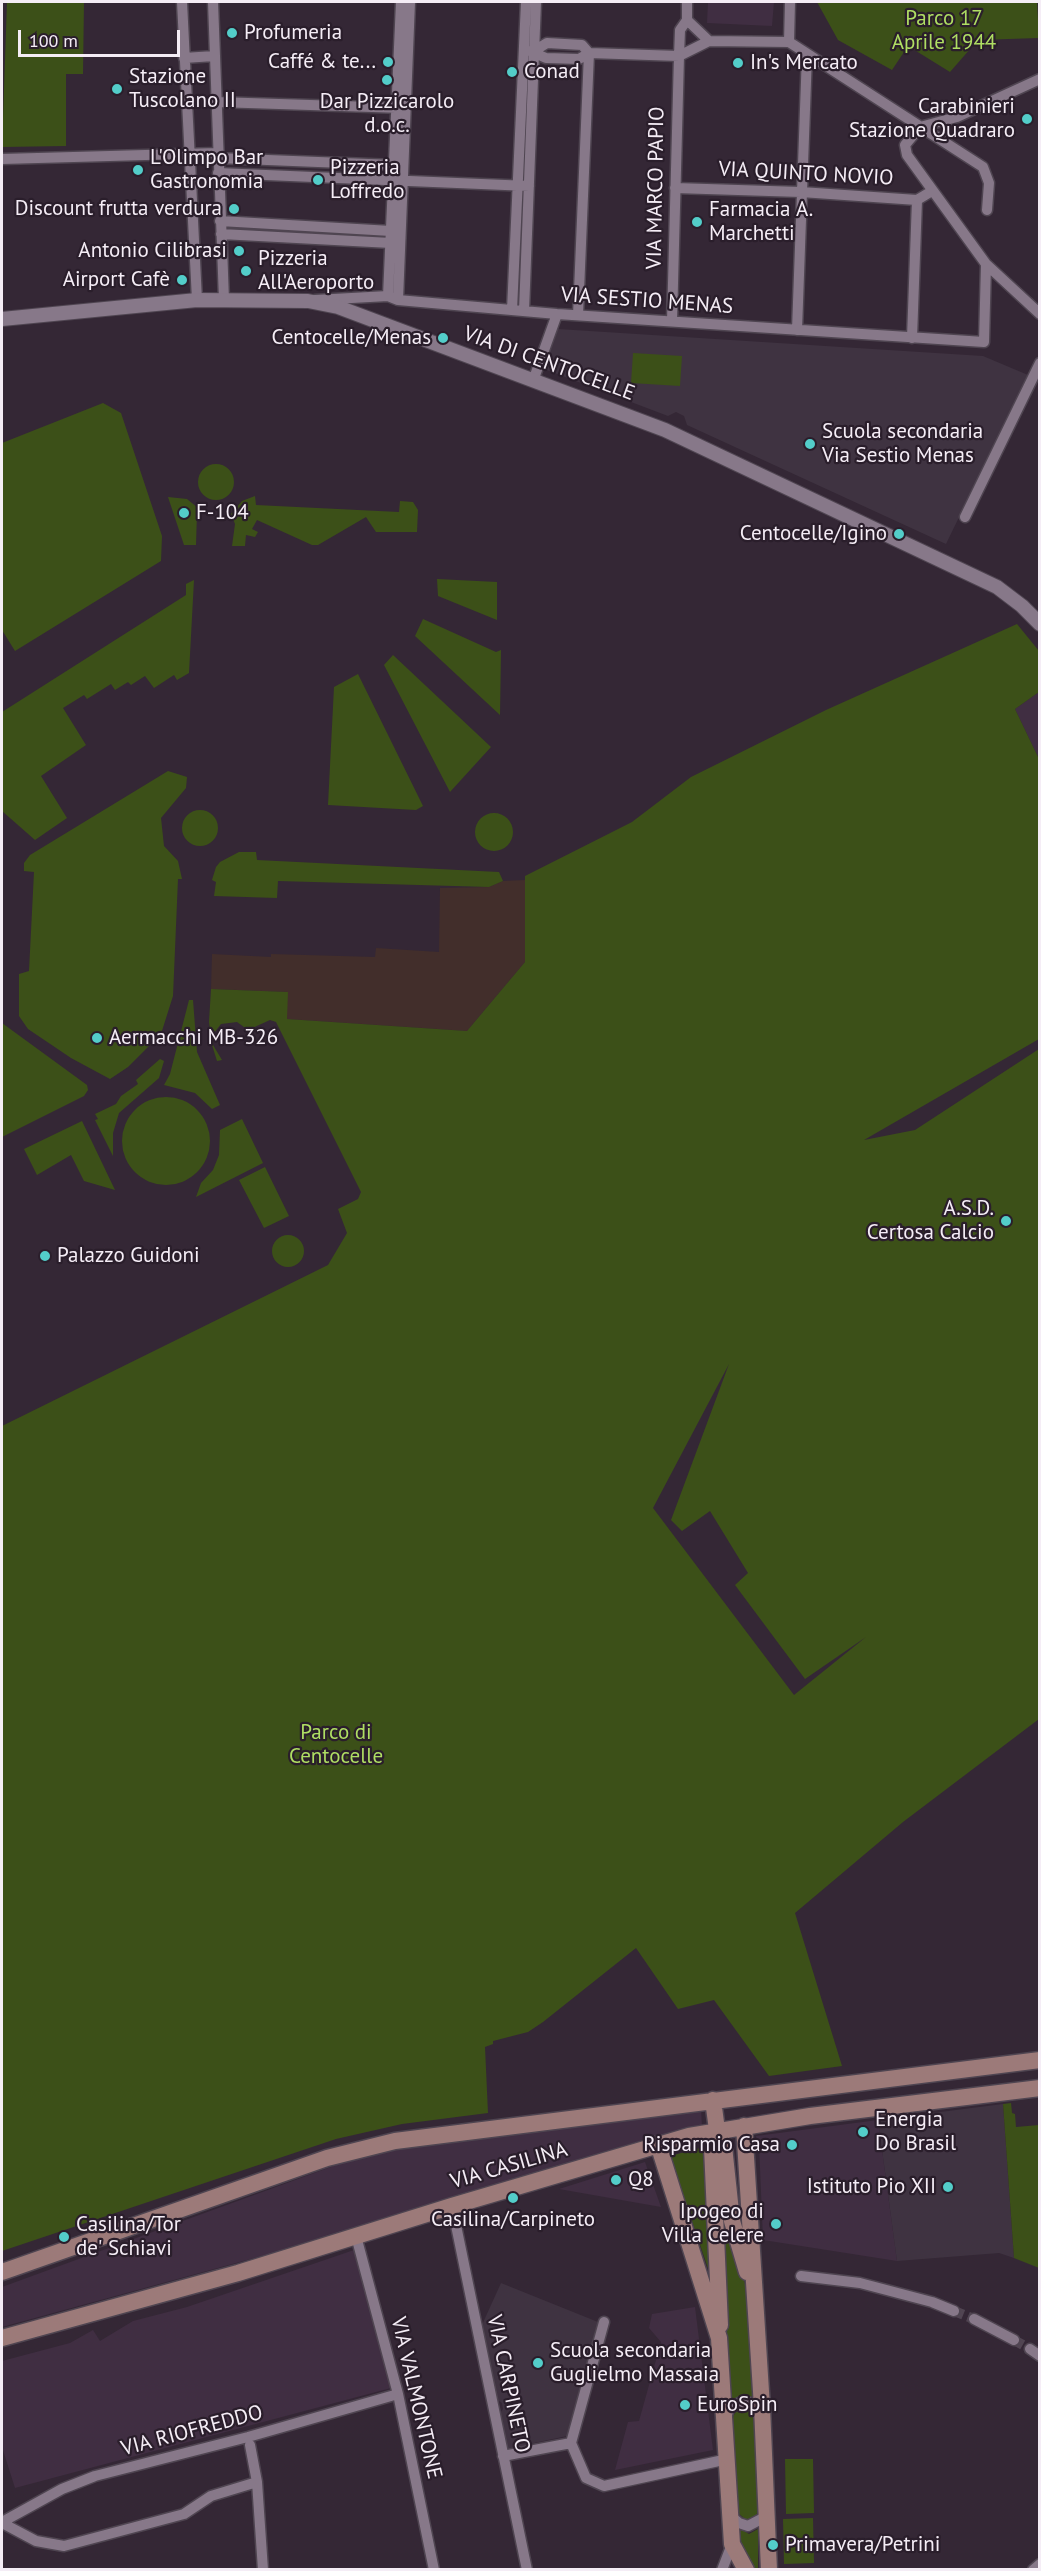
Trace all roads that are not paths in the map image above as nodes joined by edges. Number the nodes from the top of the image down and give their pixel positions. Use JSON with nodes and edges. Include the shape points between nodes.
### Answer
{"nodes":[{"id":1,"x":182,"y":2,"type":"edge"},
{"id":2,"x":213,"y":2,"type":"edge"},
{"id":3,"x":400,"y":2,"type":"edge"},
{"id":4,"x":410,"y":2,"type":"edge"},
{"id":5,"x":526,"y":2,"type":"edge"},
{"id":6,"x":536,"y":2,"type":"edge"},
{"id":7,"x":687,"y":2,"type":"edge"},
{"id":8,"x":790,"y":2,"type":"edge"},
{"id":9,"x":687,"y":20,"type":"junction"},
{"id":10,"x":709,"y":41,"type":"junction"},
{"id":11,"x":789,"y":42,"type":"junction"},
{"id":12,"x":403,"y":45,"type":"junction"},
{"id":13,"x":529,"y":51,"type":"junction"},
{"id":14,"x":590,"y":53,"type":"junction"},
{"id":15,"x":807,"y":54,"type":"junction"},
{"id":16,"x":214,"y":56,"type":"junction"},
{"id":17,"x":679,"y":56,"type":"junction"},
{"id":18,"x":184,"y":58,"type":"junction"},
{"id":19,"x":1040,"y":79,"type":"edge"},
{"id":20,"x":217,"y":102,"type":"junction"},
{"id":21,"x":400,"y":108,"type":"junction"},
{"id":22,"x":920,"y":127,"type":"junction"},
{"id":23,"x":188,"y":154,"type":"junction"},
{"id":24,"x":217,"y":155,"type":"junction"},
{"id":25,"x":2,"y":159,"type":"edge"},
{"id":26,"x":394,"y":165,"type":"junction"},
{"id":27,"x":218,"y":172,"type":"junction"},
{"id":28,"x":398,"y":180,"type":"junction"},
{"id":29,"x":523,"y":185,"type":"junction"},
{"id":30,"x":675,"y":188,"type":"junction"},
{"id":31,"x":932,"y":191,"type":"junction"},
{"id":32,"x":801,"y":192,"type":"junction"},
{"id":33,"x":917,"y":200,"type":"junction"},
{"id":34,"x":987,"y":210,"type":"dead end"},
{"id":35,"x":220,"y":221,"type":"junction"},
{"id":36,"x":391,"y":231,"type":"junction"},
{"id":37,"x":220,"y":234,"type":"junction"},
{"id":38,"x":391,"y":243,"type":"junction"},
{"id":39,"x":986,"y":264,"type":"junction"},
{"id":40,"x":393,"y":298,"type":"junction"},
{"id":41,"x":196,"y":300,"type":"junction"},
{"id":42,"x":224,"y":300,"type":"junction"},
{"id":43,"x":308,"y":301,"type":"junction"},
{"id":44,"x":518,"y":311,"type":"junction"},
{"id":45,"x":1040,"y":314,"type":"edge"},
{"id":46,"x":557,"y":315,"type":"junction"},
{"id":47,"x":578,"y":315,"type":"junction"},
{"id":48,"x":2,"y":319,"type":"edge"},
{"id":49,"x":672,"y":321,"type":"junction"},
{"id":50,"x":797,"y":330,"type":"junction"},
{"id":51,"x":912,"y":338,"type":"junction"},
{"id":52,"x":1040,"y":363,"type":"edge"},
{"id":53,"x":533,"y":381,"type":"junction"},
{"id":54,"x":965,"y":517,"type":"dead end"},
{"id":55,"x":1040,"y":624,"type":"edge"},
{"id":56,"x":1040,"y":2060,"type":"edge"},
{"id":57,"x":1040,"y":2088,"type":"edge"},
{"id":58,"x":713,"y":2100,"type":"junction"},
{"id":59,"x":744,"y":2126,"type":"junction"},
{"id":60,"x":717,"y":2130,"type":"junction"},
{"id":61,"x":658,"y":2144,"type":"junction"},
{"id":62,"x":452,"y":2206,"type":"junction"},
{"id":63,"x":356,"y":2236,"type":"junction"},
{"id":64,"x":2,"y":2272,"type":"edge"},
{"id":65,"x":801,"y":2276,"type":"dead end"},
{"id":66,"x":754,"y":2299,"type":"junction"},
{"id":67,"x":954,"y":2311,"type":"tunnel mouth"},
{"id":68,"x":974,"y":2319,"type":"tunnel mouth"},
{"id":69,"x":603,"y":2322,"type":"dead end"},
{"id":70,"x":719,"y":2337,"type":"junction"},
{"id":71,"x":2,"y":2338,"type":"edge"},
{"id":72,"x":1014,"y":2340,"type":"tunnel mouth"},
{"id":73,"x":398,"y":2394,"type":"junction"},
{"id":74,"x":762,"y":2407,"type":"junction"},
{"id":75,"x":725,"y":2421,"type":"junction"},
{"id":76,"x":571,"y":2443,"type":"junction"},
{"id":77,"x":250,"y":2445,"type":"dead end"},
{"id":78,"x":503,"y":2456,"type":"junction"},
{"id":79,"x":728,"y":2459,"type":"junction"},
{"id":80,"x":257,"y":2482,"type":"junction"},
{"id":81,"x":731,"y":2516,"type":"junction"},
{"id":82,"x":766,"y":2516,"type":"junction"},
{"id":83,"x":2,"y":2522,"type":"edge"},
{"id":84,"x":732,"y":2544,"type":"junction"},
{"id":85,"x":1040,"y":2564,"type":"edge"},
{"id":86,"x":263,"y":2570,"type":"edge"},
{"id":87,"x":434,"y":2570,"type":"edge"},
{"id":88,"x":527,"y":2570,"type":"edge"},
{"id":89,"x":722,"y":2570,"type":"edge"},
{"id":90,"x":746,"y":2570,"type":"edge"},
{"id":91,"x":769,"y":2570,"type":"edge"},
{"id":92,"x":1033,"y":2570,"type":"edge"}],
"edges":[{"from":1,"to":18,"type":"street"},
{"from":2,"to":16,"type":"street"},
{"from":3,"to":12,"type":"street"},
{"from":4,"to":12,"type":"street"},
{"from":5,"to":13,"type":"street"},
{"from":6,"to":13,"type":"street"},
{"from":7,"to":9,"type":"street","name":"VIA MARCO PAPIO"},
{"from":8,"to":11,"type":"street"},
{"from":9,"to":10,"type":"street"},
{"from":9,"to":17,"type":"street","name":"VIA MARCO PAPIO","via":[[680,30]]},
{"from":10,"to":11,"type":"street"},
{"from":10,"to":17,"type":"street"},
{"from":11,"to":15,"type":"street"},
{"from":12,"to":21,"type":"street"},
{"from":13,"to":14,"type":"street","via":[[548,43],[582,45]]},
{"from":13,"to":29,"type":"street"},
{"from":14,"to":17,"type":"street"},
{"from":14,"to":47,"type":"street"},
{"from":15,"to":22,"type":"street"},
{"from":15,"to":32,"type":"street"},
{"from":16,"to":18,"type":"street"},
{"from":16,"to":20,"type":"street"},
{"from":17,"to":30,"type":"street","name":"VIA MARCO PAPIO"},
{"from":18,"to":23,"type":"street"},
{"from":19,"to":22,"type":"street","via":[[957,117]]},
{"from":20,"to":21,"type":"street"},
{"from":20,"to":24,"type":"street"},
{"from":21,"to":26,"type":"street"},
{"from":21,"to":28,"type":"street"},
{"from":22,"to":31,"type":"street","via":[[905,145],[907,155]]},
{"from":22,"to":34,"type":"street","via":[[983,166],[989,183]]},
{"from":23,"to":24,"type":"street"},
{"from":23,"to":25,"type":"street"},
{"from":23,"to":41,"type":"street"},
{"from":24,"to":26,"type":"street"},
{"from":24,"to":27,"type":"street"},
{"from":26,"to":28,"type":"street"},
{"from":27,"to":28,"type":"street"},
{"from":27,"to":35,"type":"street"},
{"from":28,"to":29,"type":"street"},
{"from":28,"to":36,"type":"street"},
{"from":28,"to":40,"type":"street"},
{"from":29,"to":44,"type":"street"},
{"from":30,"to":32,"type":"street","name":"VIA QUINTO NOVIO"},
{"from":30,"to":49,"type":"street","name":"VIA MARCO PAPIO"},
{"from":31,"to":33,"type":"street","name":"VIA QUINTO NOVIO"},
{"from":31,"to":39,"type":"street"},
{"from":32,"to":33,"type":"street","name":"VIA QUINTO NOVIO"},
{"from":32,"to":50,"type":"street"},
{"from":33,"to":51,"type":"street"},
{"from":35,"to":36,"type":"street"},
{"from":35,"to":37,"type":"street"},
{"from":36,"to":38,"type":"street"},
{"from":37,"to":38,"type":"street"},
{"from":37,"to":42,"type":"street"},
{"from":38,"to":40,"type":"street"},
{"from":39,"to":45,"type":"street"},
{"from":39,"to":51,"type":"street","name":"VIA SESTIO MENAS","via":[[984,342]]},
{"from":40,"to":43,"type":"street","name":"VIA SESTIO MENAS"},
{"from":40,"to":44,"type":"street","name":"VIA SESTIO MENAS"},
{"from":41,"to":42,"type":"street","name":"VIA DI CENTOCELLE"},
{"from":41,"to":48,"type":"street","name":"VIA DI CENTOCELLE"},
{"from":42,"to":43,"type":"street","name":"VIA DI CENTOCELLE"},
{"from":43,"to":53,"type":"street","name":"VIA DI CENTOCELLE","via":[[344,309]]},
{"from":44,"to":46,"type":"street","name":"VIA SESTIO MENAS"},
{"from":46,"to":47,"type":"street","name":"VIA SESTIO MENAS"},
{"from":46,"to":53,"type":"street"},
{"from":47,"to":49,"type":"street","name":"VIA SESTIO MENAS"},
{"from":49,"to":50,"type":"street","name":"VIA SESTIO MENAS"},
{"from":50,"to":51,"type":"street","name":"VIA SESTIO MENAS"},
{"from":52,"to":54,"type":"street"},
{"from":53,"to":55,"type":"street","name":"VIA DI CENTOCELLE","via":[[665,430],[988,583],[1018,602]]},
{"from":56,"to":58,"type":"main road","name":"VIA CASILINA"},
{"from":57,"to":59,"type":"main road","name":"VIA CASILINA"},
{"from":58,"to":60,"type":"main road"},
{"from":58,"to":64,"type":"main road","name":"VIA CASILINA","via":[[365,2147]]},
{"from":59,"to":60,"type":"main road","name":"VIA CASILINA"},
{"from":59,"to":66,"type":"main road"},
{"from":60,"to":61,"type":"main road","name":"VIA CASILINA"},
{"from":60,"to":66,"type":"main road","via":[[724,2146],[732,2221]]},
{"from":60,"to":70,"type":"main road","via":[[712,2154]]},
{"from":61,"to":62,"type":"main road","name":"VIA CASILINA"},
{"from":61,"to":70,"type":"main road"},
{"from":62,"to":63,"type":"main road","name":"VIA CASILINA"},
{"from":62,"to":78,"type":"street","name":"VIA CARPINETO"},
{"from":63,"to":71,"type":"main road","name":"VIA CASILINA"},
{"from":63,"to":73,"type":"street","name":"VIA VALMONTONE"},
{"from":65,"to":67,"type":"street","via":[[860,2283]]},
{"from":66,"to":74,"type":"main road"},
{"from":68,"to":72,"type":"street"},
{"from":69,"to":76,"type":"street"},
{"from":70,"to":75,"type":"main road"},
{"from":73,"to":83,"type":"street","name":"VIA RIOFREDDO","via":[[95,2476]]},
{"from":73,"to":87,"type":"street","name":"VIA VALMONTONE"},
{"from":74,"to":75,"type":"street","via":[[739,2403],[729,2409]]},
{"from":74,"to":82,"type":"main road"},
{"from":75,"to":79,"type":"main road"},
{"from":76,"to":78,"type":"street"},
{"from":76,"to":79,"type":"street","via":[[586,2478],[600,2485]]},
{"from":77,"to":80,"type":"street"},
{"from":78,"to":88,"type":"street","name":"VIA CARPINETO"},
{"from":79,"to":81,"type":"main road"},
{"from":80,"to":83,"type":"street","via":[[211,2496],[184,2514],[64,2546],[36,2541]]},
{"from":80,"to":86,"type":"street"},
{"from":81,"to":82,"type":"street","via":[[748,2526]]},
{"from":81,"to":84,"type":"main road"},
{"from":82,"to":91,"type":"main road"},
{"from":84,"to":89,"type":"street"},
{"from":84,"to":90,"type":"main road"},
{"from":85,"to":92,"type":"street"}]}
